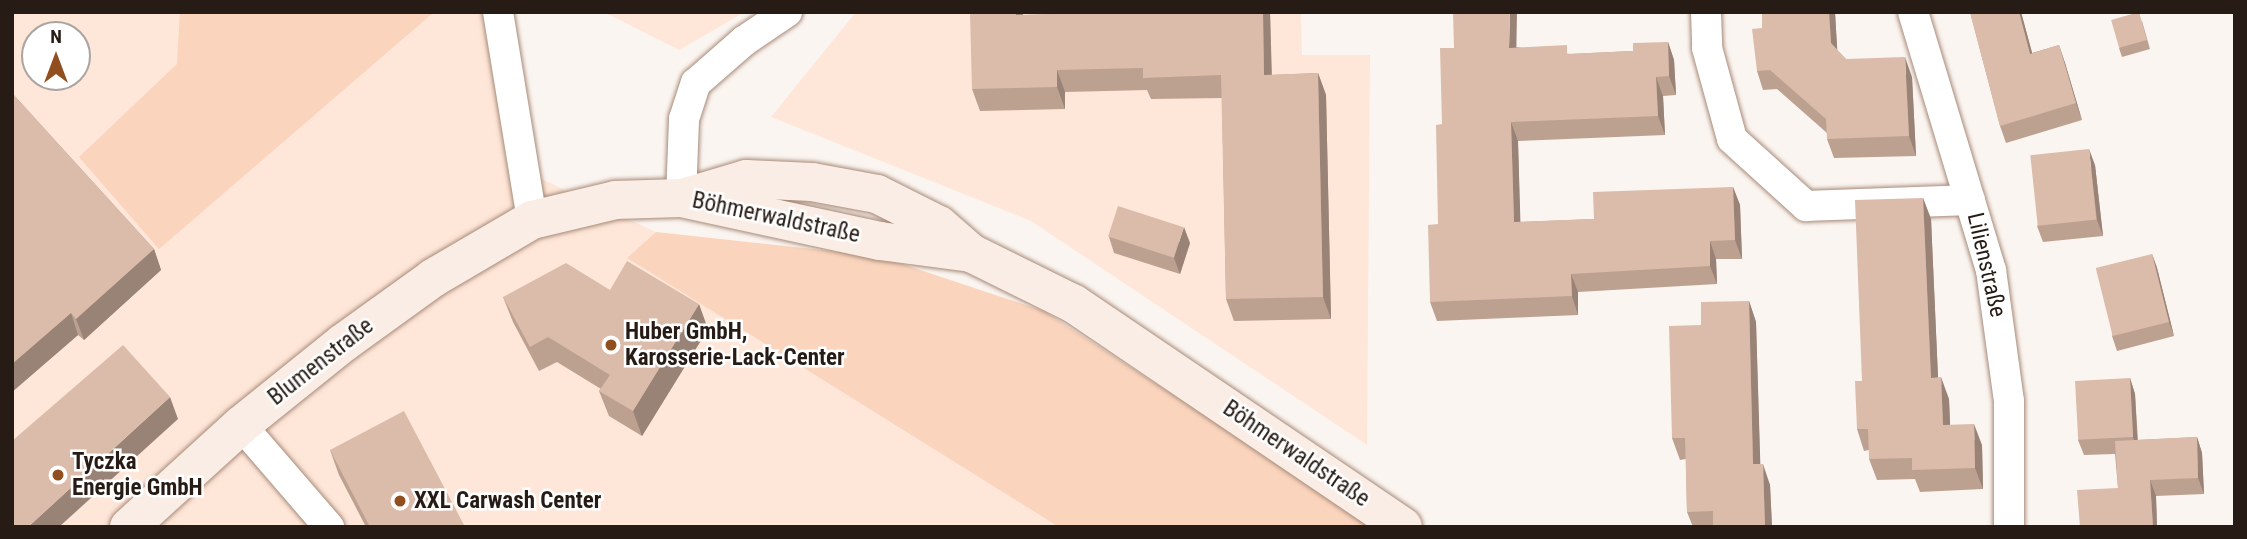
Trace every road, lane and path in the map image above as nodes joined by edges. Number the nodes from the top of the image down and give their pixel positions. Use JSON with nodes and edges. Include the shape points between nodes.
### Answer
{"nodes":[{"id":1,"x":498,"y":12,"type":"edge"},
{"id":2,"x":787,"y":12,"type":"edge"},
{"id":3,"x":1706,"y":12,"type":"edge"},
{"id":4,"x":1913,"y":12,"type":"edge"},
{"id":5,"x":681,"y":198,"type":"junction"},
{"id":6,"x":1970,"y":201,"type":"junction"},
{"id":7,"x":532,"y":220,"type":"junction"},
{"id":8,"x":241,"y":425,"type":"junction"},
{"id":9,"x":129,"y":527,"type":"edge"},
{"id":10,"x":329,"y":527,"type":"edge"},
{"id":11,"x":1403,"y":527,"type":"edge"},
{"id":12,"x":2009,"y":527,"type":"edge"}],
"edges":[{"from":1,"to":7,"type":"street"},
{"from":2,"to":5,"type":"street","via":[[744,41],[696,83],[684,119]]},
{"from":3,"to":6,"type":"street","via":[[1707,48],[1732,139],[1806,206]]},
{"from":4,"to":6,"type":"street","name":"Lilienstraße"},
{"from":5,"to":7,"type":"street","name":"Blumenstraße","via":[[615,200]]},
{"from":5,"to":11,"type":"street","name":"Böhmerwaldstraße","via":[[880,241],[971,253],[1074,304]]},
{"from":6,"to":12,"type":"street","name":"Lilienstraße","via":[[1991,271],[2003,338],[2009,401]]},
{"from":7,"to":8,"type":"street","name":"Blumenstraße","via":[[433,278]]},
{"from":8,"to":9,"type":"street","name":"Blumenstraße"},
{"from":8,"to":10,"type":"street"}]}
